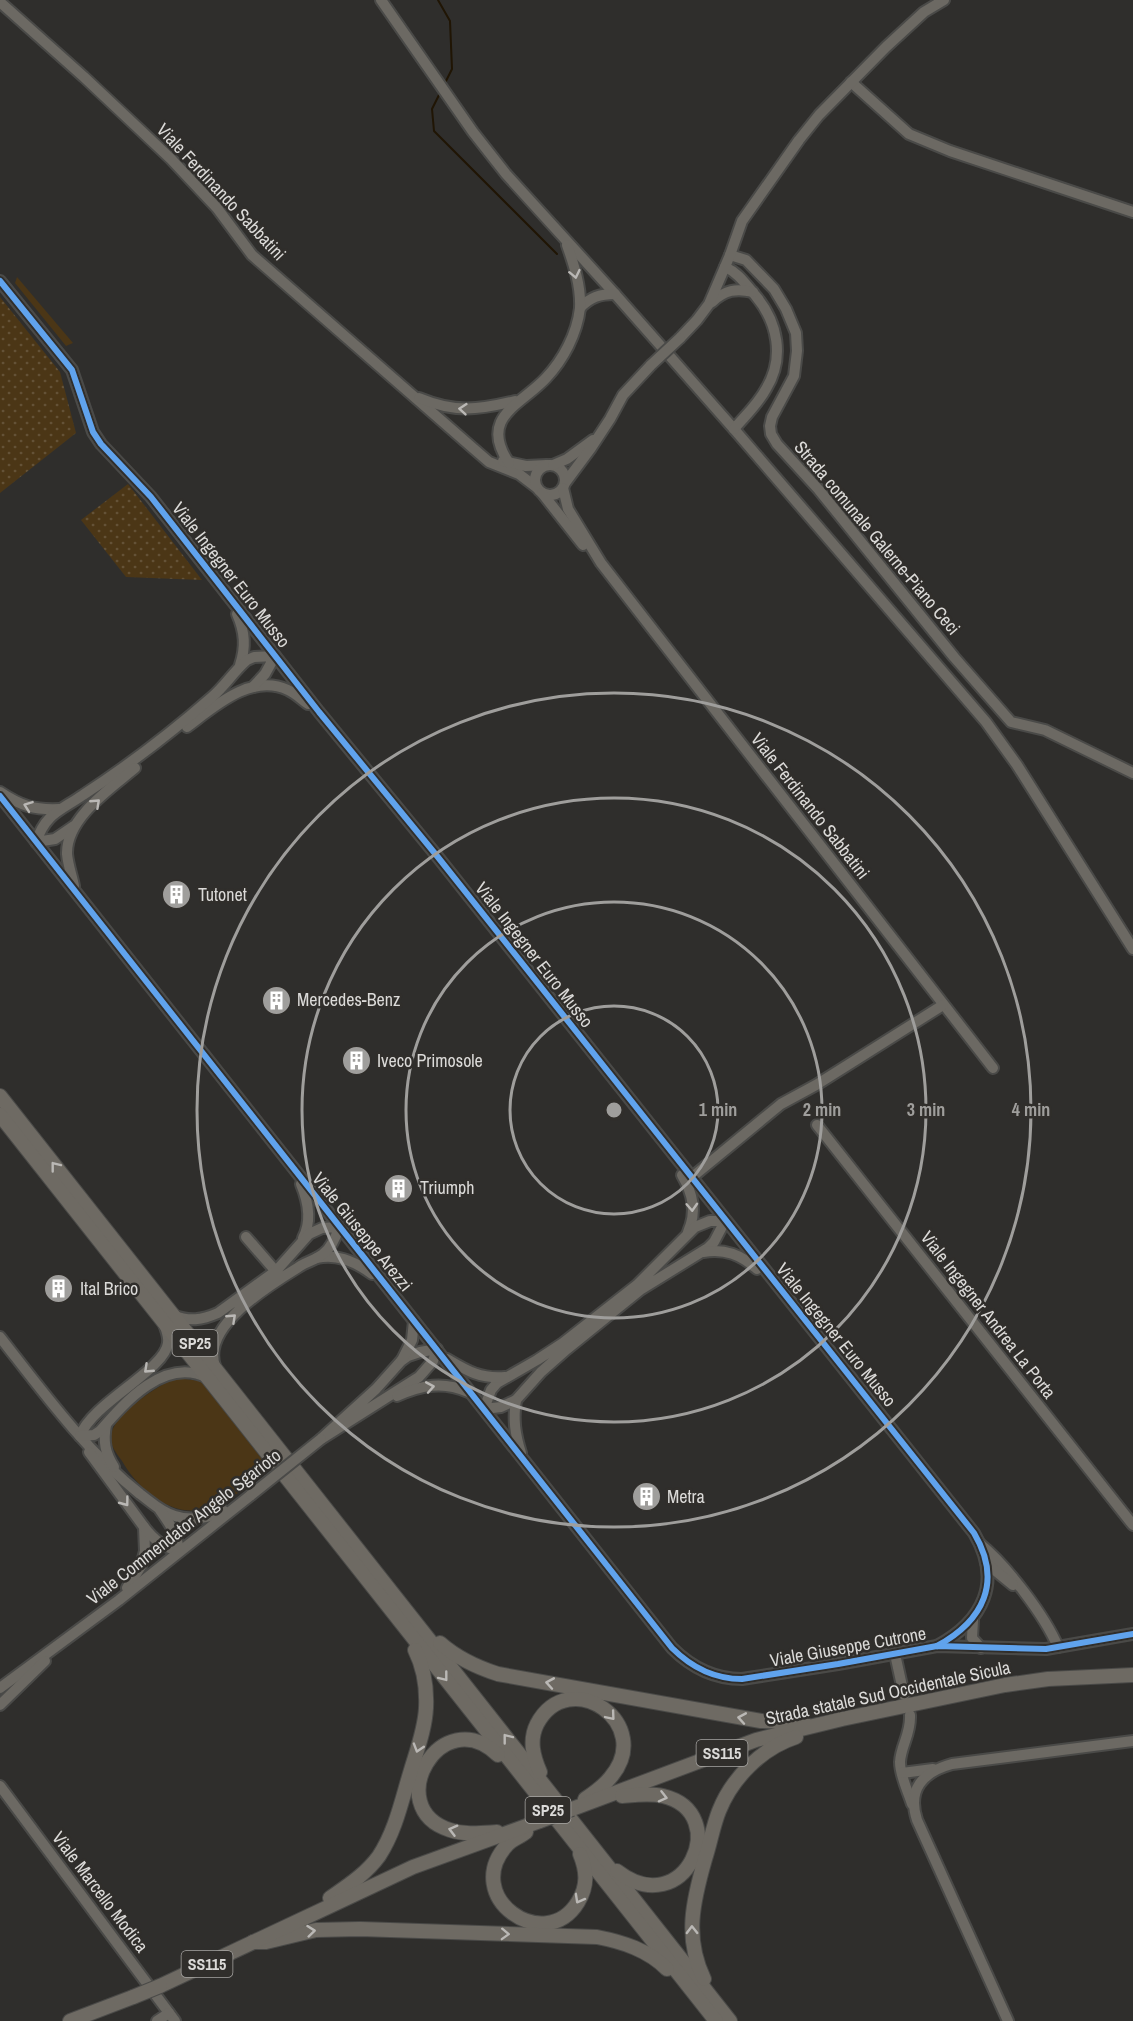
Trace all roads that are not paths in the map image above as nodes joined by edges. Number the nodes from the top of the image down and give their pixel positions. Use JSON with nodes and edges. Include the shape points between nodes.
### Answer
{"nodes":[{"id":1,"x":381,"y":0,"type":"edge"},
{"id":2,"x":944,"y":0,"type":"edge"},
{"id":3,"x":0,"y":2,"type":"edge"},
{"id":4,"x":851,"y":82,"type":"junction"},
{"id":5,"x":1133,"y":212,"type":"edge"},
{"id":6,"x":566,"y":240,"type":"junction"},
{"id":7,"x":730,"y":255,"type":"junction"},
{"id":8,"x":724,"y":271,"type":"junction"},
{"id":9,"x":0,"y":280,"type":"edge"},
{"id":10,"x":738,"y":289,"type":"junction"},
{"id":11,"x":753,"y":292,"type":"junction"},
{"id":12,"x":615,"y":294,"type":"junction"},
{"id":13,"x":709,"y":304,"type":"junction"},
{"id":14,"x":580,"y":308,"type":"junction"},
{"id":15,"x":410,"y":394,"type":"junction"},
{"id":16,"x":518,"y":400,"type":"junction"},
{"id":17,"x":734,"y":429,"type":"junction"},
{"id":18,"x":598,"y":437,"type":"junction"},
{"id":19,"x":474,"y":449,"type":"junction"},
{"id":20,"x":509,"y":463,"type":"junction"},
{"id":21,"x":550,"y":465,"type":"junction"},
{"id":22,"x":564,"y":485,"type":"junction"},
{"id":23,"x":539,"y":490,"type":"junction"},
{"id":24,"x":601,"y":563,"type":"junction"},
{"id":25,"x":229,"y":597,"type":"junction"},
{"id":26,"x":275,"y":656,"type":"junction"},
{"id":27,"x":239,"y":667,"type":"junction"},
{"id":28,"x":253,"y":687,"type":"junction"},
{"id":29,"x":319,"y":712,"type":"junction"},
{"id":30,"x":1133,"y":773,"type":"edge"},
{"id":31,"x":0,"y":794,"type":"edge"},
{"id":32,"x":59,"y":809,"type":"junction"},
{"id":33,"x":74,"y":826,"type":"junction"},
{"id":34,"x":36,"y":842,"type":"junction"},
{"id":35,"x":76,"y":892,"type":"junction"},
{"id":36,"x":1133,"y":950,"type":"edge"},
{"id":37,"x":943,"y":1005,"type":"junction"},
{"id":38,"x":993,"y":1068,"type":"dead end"},
{"id":39,"x":0,"y":1096,"type":"edge"},
{"id":40,"x":0,"y":1115,"type":"edge"},
{"id":41,"x":817,"y":1125,"type":"dead end"},
{"id":42,"x":664,"y":1144,"type":"junction"},
{"id":43,"x":296,"y":1173,"type":"junction"},
{"id":44,"x":691,"y":1178,"type":"junction"},
{"id":45,"x":725,"y":1221,"type":"junction"},
{"id":46,"x":339,"y":1227,"type":"junction"},
{"id":47,"x":687,"y":1234,"type":"junction"},
{"id":48,"x":246,"y":1237,"type":"dead end"},
{"id":49,"x":301,"y":1242,"type":"junction"},
{"id":50,"x":697,"y":1254,"type":"junction"},
{"id":51,"x":314,"y":1259,"type":"junction"},
{"id":52,"x":279,"y":1274,"type":"junction"},
{"id":53,"x":386,"y":1286,"type":"junction"},
{"id":54,"x":781,"y":1290,"type":"junction"},
{"id":55,"x":167,"y":1316,"type":"junction"},
{"id":56,"x":414,"y":1321,"type":"junction"},
{"id":57,"x":0,"y":1337,"type":"edge"},
{"id":58,"x":439,"y":1352,"type":"junction"},
{"id":59,"x":401,"y":1361,"type":"junction"},
{"id":60,"x":213,"y":1374,"type":"junction"},
{"id":61,"x":505,"y":1377,"type":"junction"},
{"id":62,"x":471,"y":1394,"type":"junction"},
{"id":63,"x":516,"y":1400,"type":"junction"},
{"id":64,"x":484,"y":1409,"type":"junction"},
{"id":65,"x":61,"y":1414,"type":"junction"},
{"id":66,"x":94,"y":1414,"type":"junction"},
{"id":67,"x":357,"y":1418,"type":"junction"},
{"id":68,"x":106,"y":1425,"type":"junction"},
{"id":69,"x":80,"y":1436,"type":"junction"},
{"id":70,"x":321,"y":1439,"type":"junction"},
{"id":71,"x":524,"y":1462,"type":"junction"},
{"id":72,"x":127,"y":1484,"type":"junction"},
{"id":73,"x":236,"y":1506,"type":"junction"},
{"id":74,"x":160,"y":1509,"type":"junction"},
{"id":75,"x":1133,"y":1525,"type":"edge"},
{"id":76,"x":144,"y":1527,"type":"junction"},
{"id":77,"x":980,"y":1543,"type":"junction"},
{"id":78,"x":179,"y":1551,"type":"junction"},
{"id":79,"x":998,"y":1560,"type":"junction"},
{"id":80,"x":986,"y":1563,"type":"junction"},
{"id":81,"x":1012,"y":1585,"type":"junction"},
{"id":82,"x":986,"y":1588,"type":"junction"},
{"id":83,"x":1023,"y":1592,"type":"junction"},
{"id":84,"x":386,"y":1594,"type":"junction"},
{"id":85,"x":119,"y":1600,"type":"junction"},
{"id":86,"x":973,"y":1620,"type":"junction"},
{"id":87,"x":1133,"y":1634,"type":"edge"},
{"id":88,"x":67,"y":1640,"type":"junction"},
{"id":89,"x":937,"y":1646,"type":"junction"},
{"id":90,"x":1058,"y":1647,"type":"junction"},
{"id":91,"x":981,"y":1648,"type":"junction"},
{"id":92,"x":895,"y":1654,"type":"junction"},
{"id":93,"x":712,"y":1675,"type":"joint"},
{"id":94,"x":1133,"y":1675,"type":"edge"},
{"id":95,"x":0,"y":1688,"type":"edge"},
{"id":96,"x":904,"y":1695,"type":"dead end"},
{"id":97,"x":0,"y":1705,"type":"edge"},
{"id":98,"x":910,"y":1715,"type":"dead end"},
{"id":99,"x":842,"y":1719,"type":"junction"},
{"id":100,"x":1133,"y":1742,"type":"edge"},
{"id":101,"x":937,"y":1768,"type":"junction"},
{"id":102,"x":516,"y":1770,"type":"junction"},
{"id":103,"x":902,"y":1773,"type":"junction"},
{"id":104,"x":1,"y":1789,"type":"edge"},
{"id":105,"x":550,"y":1793,"type":"junction"},
{"id":106,"x":605,"y":1797,"type":"junction"},
{"id":107,"x":913,"y":1808,"type":"junction"},
{"id":108,"x":572,"y":1809,"type":"junction"},
{"id":109,"x":540,"y":1821,"type":"junction"},
{"id":110,"x":511,"y":1832,"type":"junction"},
{"id":111,"x":576,"y":1844,"type":"junction"},
{"id":112,"x":595,"y":1850,"type":"junction"},
{"id":113,"x":299,"y":1920,"type":"junction"},
{"id":114,"x":253,"y":1942,"type":"junction"},
{"id":115,"x":172,"y":2017,"type":"edge"},
{"id":116,"x":70,"y":2021,"type":"edge"},
{"id":117,"x":157,"y":2021,"type":"edge"},
{"id":118,"x":714,"y":2021,"type":"edge"},
{"id":119,"x":730,"y":2021,"type":"edge"},
{"id":120,"x":1008,"y":2021,"type":"edge"}],
"edges":[{"from":1,"to":6,"type":"street","via":[[473,132]]},
{"from":2,"to":4,"type":"street","via":[[924,12]]},
{"from":3,"to":15,"type":"street","name":"Viale Ferdinando Sabbatini","via":[[171,159],[217,208],[252,255]]},
{"from":4,"to":5,"type":"street","via":[[909,134]]},
{"from":4,"to":7,"type":"street","via":[[819,116],[742,221]]},
{"from":6,"to":12,"type":"street"},
{"from":6,"to":14,"type":"street","one_way":true,"via":[[576,272]]},
{"from":7,"to":8,"type":"street"},
{"from":7,"to":30,"type":"street","name":"Strada comunale Galerne-Piano Ceci","via":[[746,260],[774,289],[796,333],[794,376],[770,426],[777,444],[1011,722],[1045,730]]},
{"from":8,"to":10,"type":"street","via":[[726,282]]},
{"from":8,"to":11,"type":"street","via":[[734,271]]},
{"from":8,"to":13,"type":"street"},
{"from":9,"to":25,"type":"street","name":"Viale Ingegner Euro Musso","via":[[72,370],[93,432],[101,444],[151,496]]},
{"from":10,"to":11,"type":"street"},
{"from":10,"to":13,"type":"street","via":[[724,292]]},
{"from":11,"to":17,"type":"street","via":[[771,318],[777,358],[767,388]]},
{"from":12,"to":14,"type":"street","via":[[593,297]]},
{"from":12,"to":17,"type":"street"},
{"from":13,"to":18,"type":"street","bridge":true,"via":[[623,395]]},
{"from":14,"to":16,"type":"street","via":[[571,340],[555,368]]},
{"from":16,"to":15,"type":"street","one_way":true,"via":[[467,410],[433,404]]},
{"from":15,"to":19,"type":"street","name":"Viale Ferdinando Sabbatini"},
{"from":16,"to":20,"type":"street","via":[[501,422],[498,437]]},
{"from":17,"to":36,"type":"street","via":[[986,722]]},
{"from":18,"to":21,"type":"street","via":[[567,459]]},
{"from":18,"to":22,"type":"street"},
{"from":19,"to":20,"type":"street"},
{"from":19,"to":23,"type":"street"},
{"from":20,"to":21,"type":"street"},
{"from":21,"to":22,"type":"street","via":[[562,471]]},
{"from":21,"to":23,"type":"street","via":[[536,473]]},
{"from":22,"to":23,"type":"street","via":[[554,495]]},
{"from":22,"to":24,"type":"street","via":[[568,509]]},
{"from":23,"to":24,"type":"street"},
{"from":24,"to":37,"type":"street","name":"Viale Ferdinando Sabbatini"},
{"from":25,"to":26,"type":"street","name":"Viale Ingegner Euro Musso"},
{"from":25,"to":27,"type":"street","via":[[242,624],[244,653]]},
{"from":26,"to":27,"type":"street","via":[[254,657]]},
{"from":26,"to":28,"type":"street"},
{"from":26,"to":29,"type":"street","name":"Viale Ingegner Euro Musso"},
{"from":27,"to":32,"type":"street","via":[[215,695],[157,743]]},
{"from":28,"to":29,"type":"street","via":[[265,685],[290,691]]},
{"from":33,"to":28,"type":"street","one_way":true,"via":[[115,784],[169,741],[225,700]]},
{"from":29,"to":42,"type":"street","name":"Viale Ingegner Euro Musso"},
{"from":32,"to":31,"type":"street","one_way":true,"via":[[32,808]]},
{"from":31,"to":34,"type":"street","name":"Viale Giuseppe Arezzi"},
{"from":32,"to":34,"type":"street","via":[[45,822]]},
{"from":33,"to":34,"type":"street","via":[[55,839]]},
{"from":33,"to":35,"type":"street","via":[[67,856]]},
{"from":34,"to":35,"type":"street","name":"Viale Giuseppe Arezzi"},
{"from":35,"to":43,"type":"street","name":"Viale Giuseppe Arezzi"},
{"from":37,"to":38,"type":"street","name":"Viale Ferdinando Sabbatini"},
{"from":37,"to":44,"type":"street","via":[[782,1104]]},
{"from":55,"to":39,"type":"main road","number":"SP25","one_way":true},
{"from":40,"to":55,"type":"main road","number":"SP25"},
{"from":41,"to":75,"type":"street","name":"Viale Ingegner Andrea La Porta"},
{"from":42,"to":44,"type":"street","name":"Viale Ingegner Euro Musso"},
{"from":42,"to":47,"type":"street","one_way":true,"via":[[690,1188],[693,1214]]},
{"from":43,"to":46,"type":"street","name":"Viale Giuseppe Arezzi"},
{"from":43,"to":49,"type":"street","via":[[308,1210]]},
{"from":44,"to":45,"type":"street","name":"Viale Ingegner Euro Musso"},
{"from":45,"to":47,"type":"street","via":[[702,1224]]},
{"from":45,"to":50,"type":"street","via":[[714,1242]]},
{"from":45,"to":54,"type":"street","name":"Viale Ingegner Euro Musso"},
{"from":46,"to":49,"type":"street","via":[[315,1230]]},
{"from":46,"to":51,"type":"street","via":[[327,1250]]},
{"from":46,"to":53,"type":"street","name":"Viale Giuseppe Arezzi"},
{"from":47,"to":61,"type":"street","via":[[637,1285],[563,1343]]},
{"from":48,"to":52,"type":"street"},
{"from":49,"to":52,"type":"street"},
{"from":50,"to":54,"type":"street","via":[[737,1254]]},
{"from":50,"to":63,"type":"street","via":[[640,1290],[541,1372]]},
{"from":51,"to":52,"type":"street"},
{"from":51,"to":53,"type":"street","via":[[324,1256],[356,1263]]},
{"from":52,"to":55,"type":"street","via":[[207,1318]]},
{"from":60,"to":52,"type":"street","one_way":true,"via":[[213,1349],[222,1329]]},
{"from":53,"to":56,"type":"street","name":"Viale Giuseppe Arezzi"},
{"from":54,"to":77,"type":"street","name":"Viale Ingegner Euro Musso"},
{"from":55,"to":60,"type":"main road","number":"SP25"},
{"from":55,"to":66,"type":"street","one_way":true,"via":[[165,1352]]},
{"from":56,"to":58,"type":"street","name":"Viale Giuseppe Arezzi"},
{"from":56,"to":59,"type":"street","via":[[412,1340]]},
{"from":57,"to":65,"type":"street"},
{"from":58,"to":59,"type":"street","via":[[420,1352]]},
{"from":58,"to":61,"type":"street","via":[[469,1372]]},
{"from":58,"to":62,"type":"street","name":"Viale Giuseppe Arezzi"},
{"from":58,"to":67,"type":"street","via":[[419,1377]]},
{"from":59,"to":70,"type":"street"},
{"from":60,"to":68,"type":"street","via":[[189,1371],[159,1378],[135,1395]]},
{"from":60,"to":84,"type":"main road","number":"SP25"},
{"from":61,"to":64,"type":"street","via":[[491,1390]]},
{"from":62,"to":64,"type":"street","name":"Viale Giuseppe Arezzi"},
{"from":67,"to":62,"type":"street","one_way":true,"via":[[404,1393],[433,1385],[447,1384]]},
{"from":63,"to":64,"type":"street"},
{"from":63,"to":71,"type":"street","via":[[514,1429]]},
{"from":64,"to":71,"type":"street","name":"Viale Giuseppe Arezzi"},
{"from":65,"to":66,"type":"street","via":[[79,1419]]},
{"from":65,"to":69,"type":"street"},
{"from":66,"to":69,"type":"street"},
{"from":67,"to":70,"type":"street"},
{"from":68,"to":69,"type":"street","via":[[94,1435]]},
{"from":68,"to":72,"type":"street","via":[[107,1452]]},
{"from":69,"to":72,"type":"street"},
{"from":69,"to":76,"type":"street","one_way":true},
{"from":70,"to":73,"type":"street","name":"Viale Commendator Angelo Sgarioto","bridge":true},
{"from":71,"to":93,"type":"street","name":"Viale Giuseppe Arezzi","via":[[672,1648],[696,1668]]},
{"from":72,"to":74,"type":"street"},
{"from":73,"to":74,"type":"street","via":[[197,1518],[176,1517]]},
{"from":73,"to":78,"type":"street","name":"Viale Commendator Angelo Sgarioto"},
{"from":74,"to":78,"type":"street","via":[[173,1527]]},
{"from":76,"to":78,"type":"street","via":[[161,1544]]},
{"from":76,"to":85,"type":"street","via":[[141,1566]]},
{"from":77,"to":79,"type":"street"},
{"from":77,"to":80,"type":"street","name":"Viale Ingegner Euro Musso"},
{"from":78,"to":85,"type":"street","name":"Viale Commendator Angelo Sgarioto"},
{"from":79,"to":80,"type":"street"},
{"from":79,"to":83,"type":"street"},
{"from":80,"to":81,"type":"street"},
{"from":80,"to":82,"type":"street","name":"Viale Ingegner Euro Musso"},
{"from":81,"to":82,"type":"street","via":[[994,1584]]},
{"from":81,"to":83,"type":"street"},
{"from":82,"to":86,"type":"street","name":"Viale Ingegner Euro Musso"},
{"from":83,"to":90,"type":"street"},
{"from":99,"to":84,"type":"main road","one_way":true,"via":[[761,1721],[498,1674],[454,1655],[436,1640],[410,1607]]},
{"from":84,"to":102,"type":"main road","number":"SP25","one_way":true},
{"from":105,"to":84,"type":"main road","number":"SP25","one_way":true},
{"from":84,"to":113,"type":"main road","one_way":true,"via":[[422,1663],[426,1685],[422,1735],[391,1834],[378,1857],[361,1876]]},
{"from":85,"to":88,"type":"street","name":"Viale Commendator Angelo Sgarioto"},
{"from":86,"to":89,"type":"street","name":"Viale Ingegner Euro Musso"},
{"from":86,"to":91,"type":"street","via":[[972,1638]]},
{"from":87,"to":90,"type":"street","name":"Viale Giuseppe Cutrone"},
{"from":88,"to":95,"type":"street"},
{"from":88,"to":97,"type":"street"},
{"from":89,"to":91,"type":"street","name":"Viale Giuseppe Cutrone"},
{"from":89,"to":92,"type":"street","name":"Viale Giuseppe Cutrone"},
{"from":90,"to":91,"type":"street","name":"Viale Giuseppe Cutrone"},
{"from":92,"to":93,"type":"street","name":"Viale Giuseppe Cutrone","via":[[759,1677],[730,1679]]},
{"from":92,"to":96,"type":"street"},
{"from":94,"to":99,"type":"main road","name":"Strada statale Sud Occidentale Sicula","number":"SS115","via":[[1005,1685]]},
{"from":98,"to":103,"type":"street","via":[[911,1728],[900,1763]]},
{"from":99,"to":106,"type":"main road","name":"Strada statale Sud Occidentale Sicula","number":"SS115","via":[[756,1740]]},
{"from":119,"to":99,"type":"main road","one_way":true,"via":[[698,1966],[692,1943],[693,1900],[719,1811],[739,1776],[771,1748]]},
{"from":100,"to":101,"type":"street"},
{"from":101,"to":103,"type":"street"},
{"from":101,"to":107,"type":"street","via":[[919,1784]]},
{"from":110,"to":102,"type":"main road","one_way":true,"via":[[472,1833],[444,1828],[424,1809],[418,1786],[426,1760],[445,1744],[460,1740],[484,1744]]},
{"from":102,"to":111,"type":"main road","number":"SP25"},
{"from":103,"to":107,"type":"street"},
{"from":104,"to":115,"type":"street","name":"Viale Marcello Modica"},
{"from":105,"to":108,"type":"main road","one_way":true,"via":[[533,1752],[536,1727],[544,1713],[563,1701],[594,1702],[616,1719],[622,1734],[622,1754],[611,1778]]},
{"from":105,"to":112,"type":"main road","number":"SP25"},
{"from":106,"to":108,"type":"main road","name":"Strada statale Sud Occidentale Sicula","number":"SS115"},
{"from":106,"to":112,"type":"main road","one_way":true,"via":[[651,1795],[675,1801],[690,1814],[698,1849],[683,1873],[671,1881],[655,1884],[631,1880]]},
{"from":107,"to":120,"type":"street"},
{"from":108,"to":109,"type":"main road","name":"Strada statale Sud Occidentale Sicula","number":"SS115","bridge":true},
{"from":109,"to":110,"type":"main road","name":"Strada statale Sud Occidentale Sicula","number":"SS115"},
{"from":111,"to":109,"type":"main road","one_way":true,"via":[[586,1875],[584,1891],[575,1907],[544,1923],[527,1922],[513,1914],[497,1895],[495,1868],[506,1846]]},
{"from":110,"to":113,"type":"main road","name":"Strada statale Sud Occidentale Sicula","number":"SS115","via":[[413,1867]]},
{"from":111,"to":118,"type":"main road","number":"SP25"},
{"from":112,"to":119,"type":"main road","number":"SP25"},
{"from":113,"to":114,"type":"main road","name":"Strada statale Sud Occidentale Sicula","number":"SS115"},
{"from":114,"to":116,"type":"main road","name":"Strada statale Sud Occidentale Sicula","number":"SS115","bridge":true,"via":[[160,1986]]},
{"from":114,"to":118,"type":"main road","one_way":true,"via":[[316,1930],[360,1929],[597,1937],[630,1945],[653,1957]]},
{"from":115,"to":117,"type":"street"}]}
